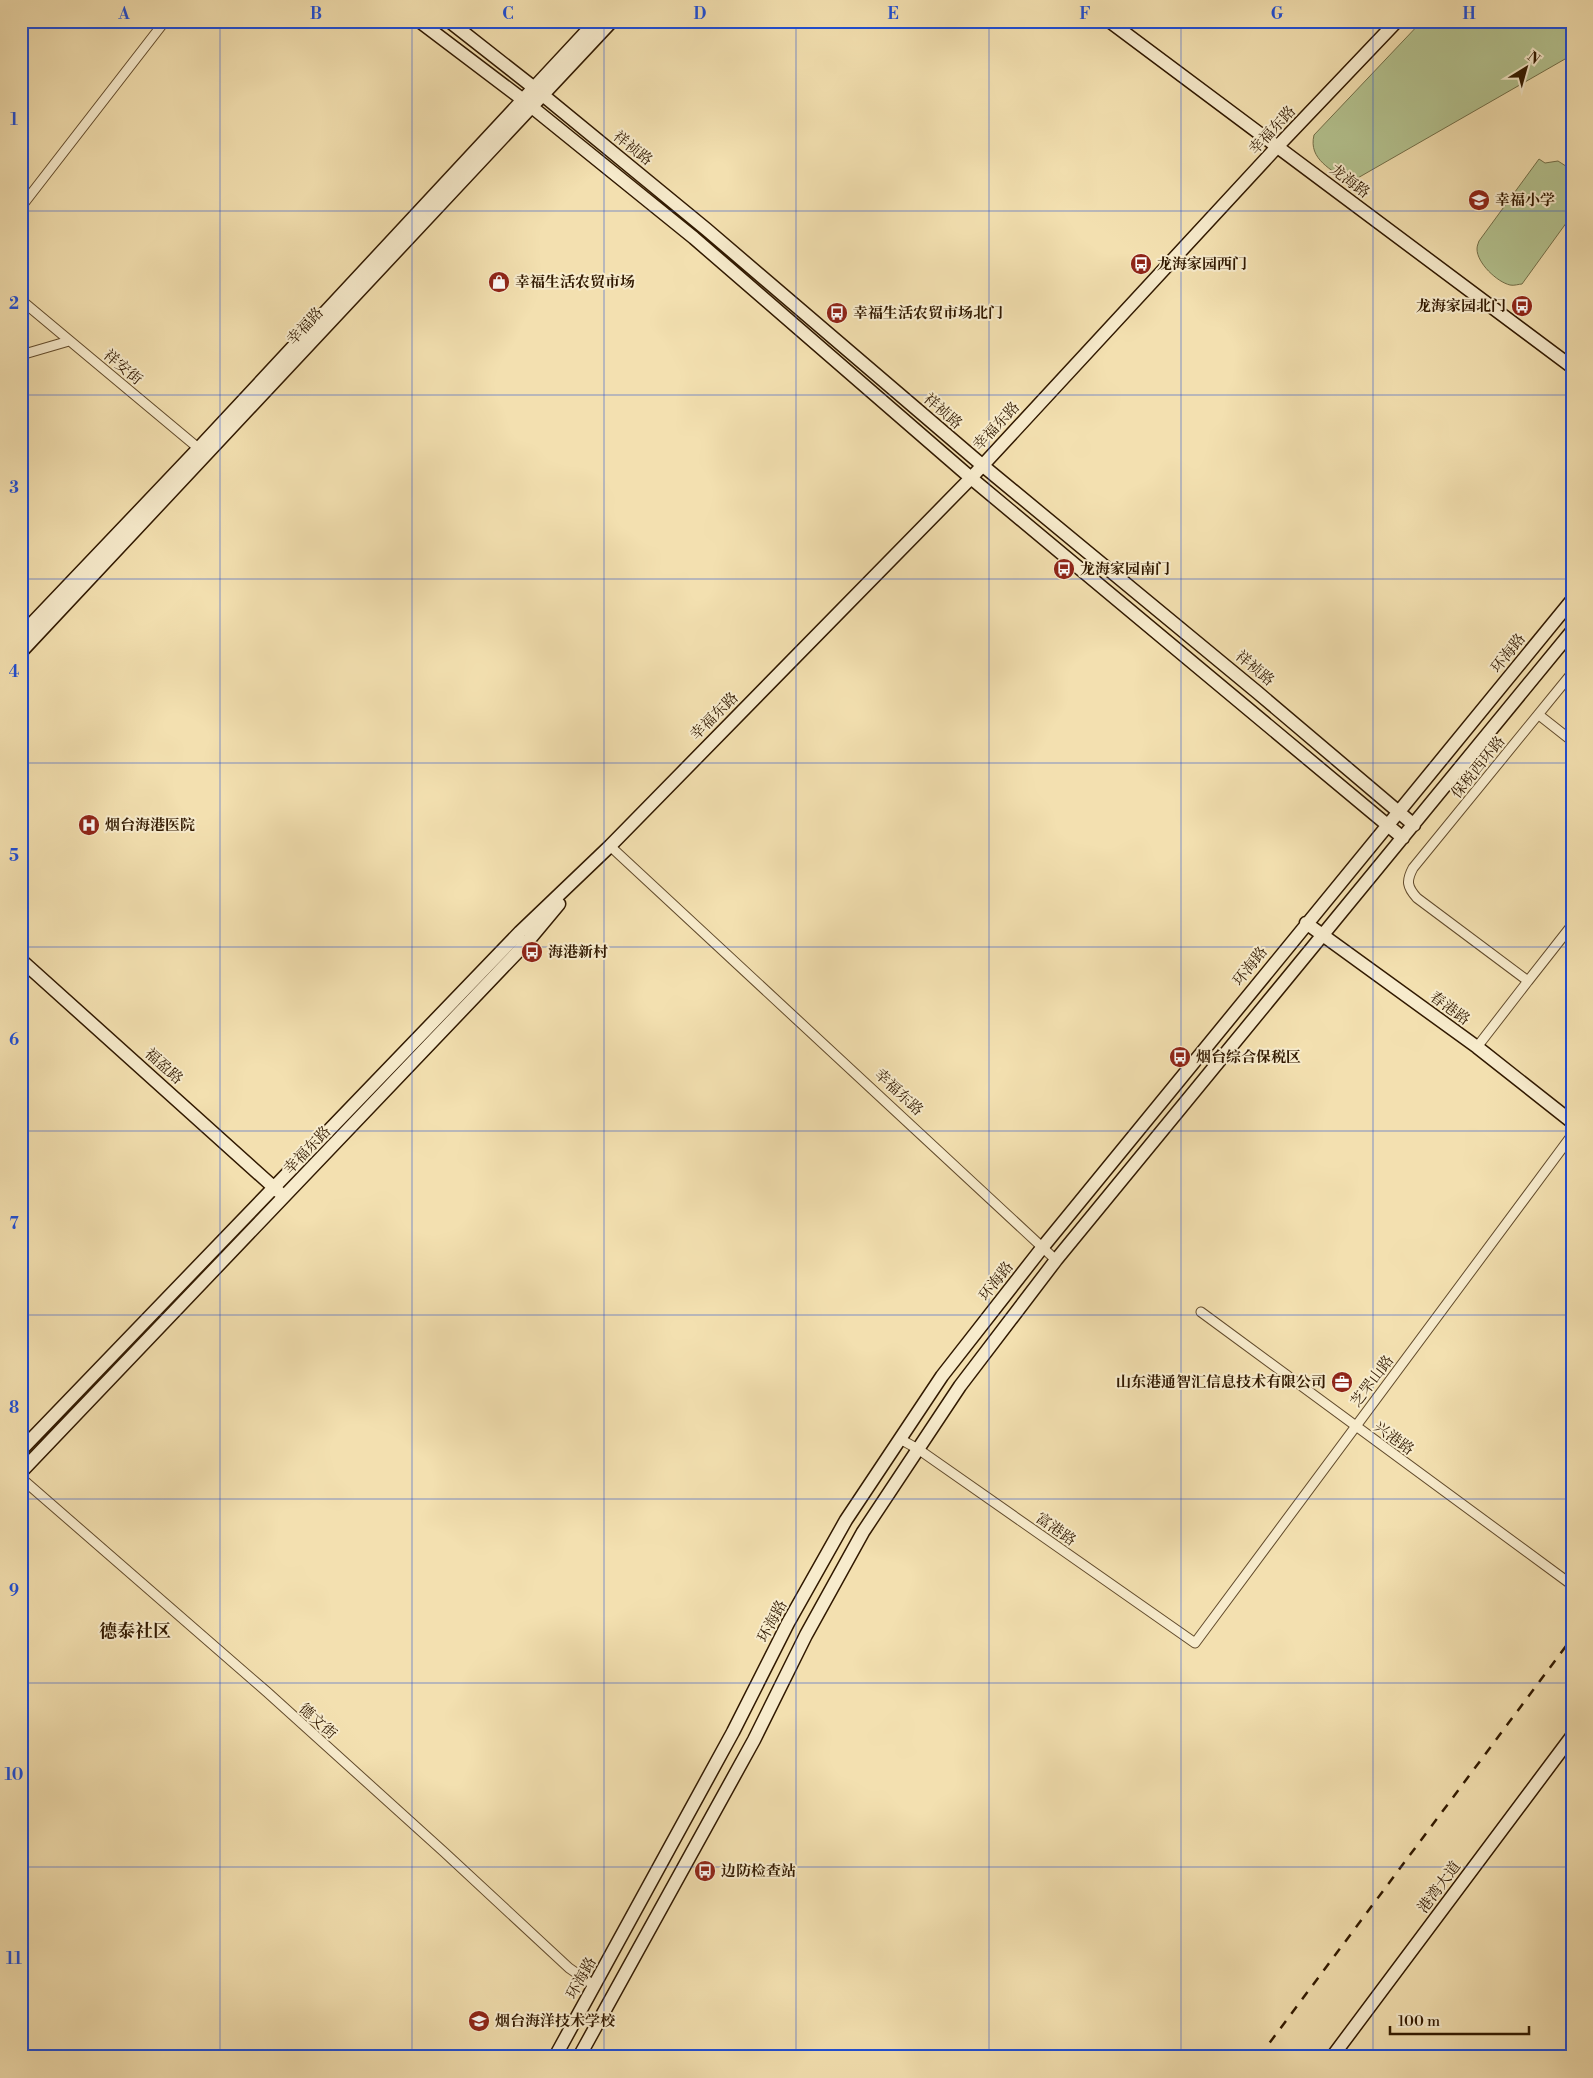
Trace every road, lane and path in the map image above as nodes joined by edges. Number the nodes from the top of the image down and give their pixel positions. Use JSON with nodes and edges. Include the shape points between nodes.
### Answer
{"nodes":[{"id":1,"x":165,"y":21,"type":"edge"},
{"id":2,"x":419,"y":21,"type":"edge"},
{"id":3,"x":449,"y":21,"type":"edge"},
{"id":4,"x":596,"y":21,"type":"edge"},
{"id":5,"x":612,"y":21,"type":"edge"},
{"id":6,"x":1109,"y":21,"type":"edge"},
{"id":7,"x":1397,"y":21,"type":"edge"},
{"id":8,"x":538,"y":91,"type":"junction"},
{"id":9,"x":526,"y":103,"type":"junction"},
{"id":10,"x":1277,"y":147,"type":"junction"},
{"id":11,"x":21,"y":208,"type":"edge"},
{"id":12,"x":21,"y":300,"type":"edge"},
{"id":13,"x":69,"y":341,"type":"junction"},
{"id":14,"x":21,"y":354,"type":"edge"},
{"id":15,"x":1572,"y":367,"type":"edge"},
{"id":16,"x":203,"y":452,"type":"junction"},
{"id":17,"x":982,"y":466,"type":"junction"},
{"id":18,"x":972,"y":478,"type":"junction"},
{"id":19,"x":1572,"y":600,"type":"edge"},
{"id":20,"x":1572,"y":631,"type":"edge"},
{"id":21,"x":21,"y":634,"type":"edge"},
{"id":22,"x":21,"y":652,"type":"edge"},
{"id":23,"x":1572,"y":674,"type":"edge"},
{"id":24,"x":1538,"y":715,"type":"junction"},
{"id":25,"x":1572,"y":741,"type":"edge"},
{"id":26,"x":1398,"y":812,"type":"junction"},
{"id":27,"x":1387,"y":825,"type":"junction"},
{"id":28,"x":1414,"y":825,"type":"junction"},
{"id":29,"x":1403,"y":838,"type":"junction"},
{"id":30,"x":610,"y":846,"type":"junction"},
{"id":31,"x":1306,"y":922,"type":"junction"},
{"id":32,"x":1572,"y":925,"type":"edge"},
{"id":33,"x":1322,"y":936,"type":"junction"},
{"id":34,"x":21,"y":960,"type":"edge"},
{"id":35,"x":1528,"y":981,"type":"junction"},
{"id":36,"x":1477,"y":1047,"type":"junction"},
{"id":37,"x":1572,"y":1122,"type":"edge"},
{"id":38,"x":1572,"y":1135,"type":"edge"},
{"id":39,"x":274,"y":1187,"type":"junction"},
{"id":40,"x":285,"y":1197,"type":"junction"},
{"id":41,"x":1042,"y":1248,"type":"junction"},
{"id":42,"x":1056,"y":1260,"type":"junction"},
{"id":43,"x":1201,"y":1312,"type":"dead end"},
{"id":44,"x":1356,"y":1427,"type":"junction"},
{"id":45,"x":900,"y":1439,"type":"junction"},
{"id":46,"x":21,"y":1450,"type":"edge"},
{"id":47,"x":918,"y":1450,"type":"junction"},
{"id":48,"x":21,"y":1472,"type":"edge"},
{"id":49,"x":21,"y":1478,"type":"edge"},
{"id":50,"x":1572,"y":1585,"type":"edge"},
{"id":51,"x":1195,"y":1643,"type":"joint"},
{"id":52,"x":1572,"y":1736,"type":"edge"},
{"id":53,"x":595,"y":1986,"type":"junction"},
{"id":54,"x":555,"y":2057,"type":"edge"},
{"id":55,"x":579,"y":2057,"type":"edge"},
{"id":56,"x":1332,"y":2057,"type":"edge"}],
"edges":[{"from":1,"to":11,"type":"street"},
{"from":2,"to":9,"type":"street"},
{"from":3,"to":8,"type":"street","name":"祥祯路"},
{"from":4,"to":8,"type":"street","name":"幸福路"},
{"from":5,"to":8,"type":"street","name":"幸福路"},
{"from":6,"to":10,"type":"street","name":"龙海路"},
{"from":7,"to":10,"type":"street","name":"幸福东路"},
{"from":8,"to":9,"type":"street","name":"幸福路"},
{"from":8,"to":17,"type":"street","name":"祥祯路","via":[[706,229]]},
{"from":9,"to":16,"type":"street","name":"幸福路"},
{"from":9,"to":18,"type":"street","via":[[694,238]]},
{"from":10,"to":15,"type":"street","name":"龙海路"},
{"from":10,"to":17,"type":"street","name":"幸福东路"},
{"from":12,"to":13,"type":"street","name":"祥安街"},
{"from":13,"to":14,"type":"street"},
{"from":13,"to":16,"type":"street","name":"祥安街"},
{"from":16,"to":21,"type":"street","name":"幸福路"},
{"from":16,"to":22,"type":"street","name":"幸福路"},
{"from":17,"to":18,"type":"street","name":"幸福东路"},
{"from":17,"to":26,"type":"street","name":"祥祯路"},
{"from":18,"to":27,"type":"street"},
{"from":18,"to":30,"type":"street","name":"幸福东路"},
{"from":19,"to":26,"type":"street","name":"环海路"},
{"from":20,"to":28,"type":"street"},
{"from":23,"to":24,"type":"street","name":"保税西环路"},
{"from":24,"to":25,"type":"street"},
{"from":24,"to":35,"type":"street","name":"保税西环路","via":[[1407,878],[1409,890],[1417,898]]},
{"from":26,"to":27,"type":"street","name":"环海路"},
{"from":26,"to":28,"type":"street","name":"祥祯路"},
{"from":27,"to":29,"type":"street"},
{"from":27,"to":31,"type":"street","name":"环海路"},
{"from":28,"to":29,"type":"street"},
{"from":29,"to":33,"type":"street"},
{"from":30,"to":39,"type":"street","name":"幸福东路","via":[[520,932]]},
{"from":30,"to":40,"type":"street","name":"幸福东路","via":[[529,940]]},
{"from":30,"to":41,"type":"street","name":"幸福东路"},
{"from":31,"to":33,"type":"street","name":"春港路"},
{"from":31,"to":41,"type":"street","name":"环海路"},
{"from":32,"to":35,"type":"street"},
{"from":33,"to":36,"type":"street","name":"春港路"},
{"from":33,"to":42,"type":"street"},
{"from":34,"to":39,"type":"street","name":"福盈路"},
{"from":35,"to":36,"type":"street"},
{"from":36,"to":37,"type":"street","name":"春港路"},
{"from":38,"to":44,"type":"street","name":"芝罘山路"},
{"from":39,"to":40,"type":"street","name":"福盈路"},
{"from":39,"to":46,"type":"street","name":"幸福东路"},
{"from":40,"to":48,"type":"street","name":"幸福东路"},
{"from":41,"to":42,"type":"street","name":"幸福东路"},
{"from":41,"to":45,"type":"street","name":"环海路","via":[[942,1376]]},
{"from":42,"to":47,"type":"street","via":[[960,1386]]},
{"from":43,"to":44,"type":"street","name":"兴港路"},
{"from":44,"to":50,"type":"street","name":"兴港路"},
{"from":44,"to":51,"type":"street","name":"芝罘山路"},
{"from":45,"to":47,"type":"street","name":"富港路"},
{"from":45,"to":53,"type":"street","name":"环海路","via":[[846,1520],[788,1623],[733,1732]]},
{"from":47,"to":51,"type":"street","name":"富港路"},
{"from":47,"to":55,"type":"street","via":[[863,1532],[806,1635],[754,1740]]},
{"from":49,"to":53,"type":"street","name":"德文街","via":[[267,1692],[569,1968]]},
{"from":52,"to":56,"type":"street","name":"港湾大道"},
{"from":53,"to":54,"type":"street","name":"环海路"}]}
